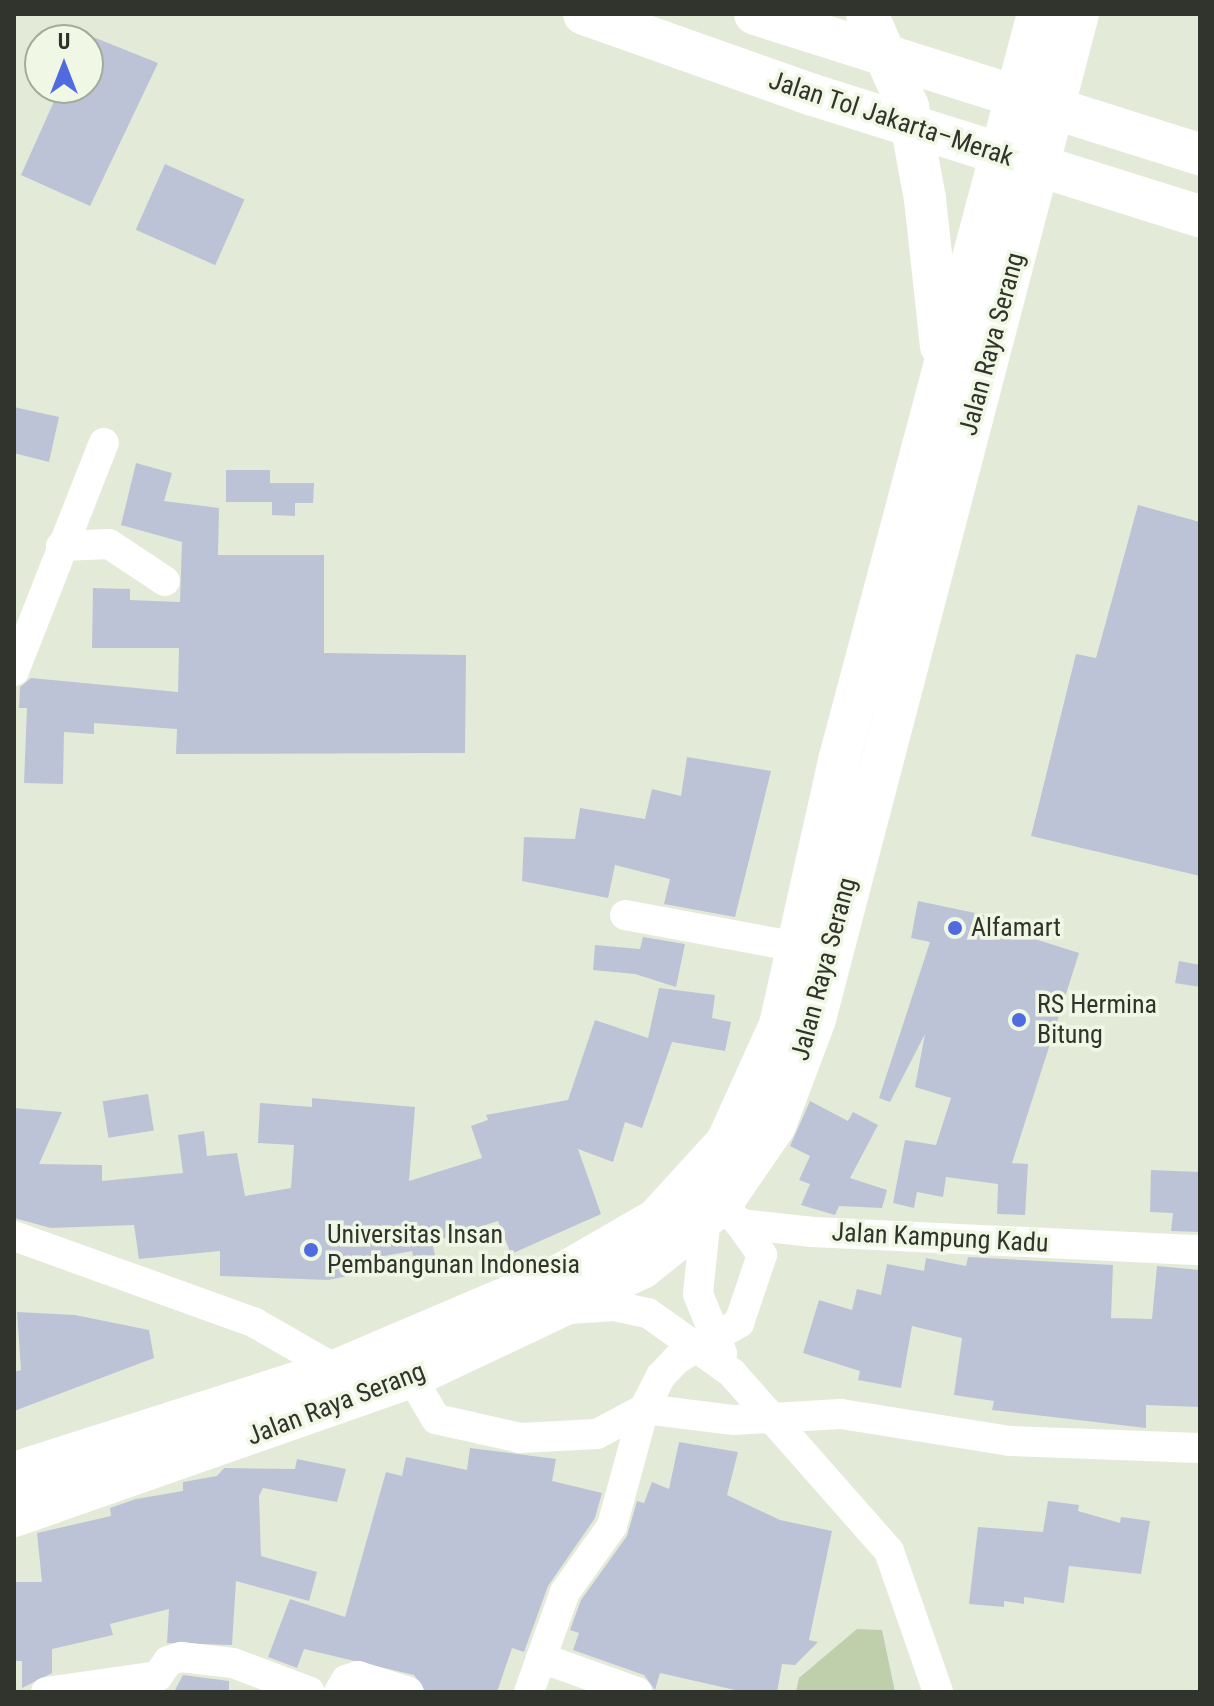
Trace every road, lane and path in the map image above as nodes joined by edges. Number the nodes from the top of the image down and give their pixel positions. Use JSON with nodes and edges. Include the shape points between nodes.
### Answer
{"nodes":[{"id":1,"x":584,"y":14,"type":"edge"},
{"id":2,"x":755,"y":14,"type":"edge"},
{"id":3,"x":867,"y":14,"type":"edge"},
{"id":4,"x":1038,"y":14,"type":"edge"},
{"id":5,"x":1078,"y":14,"type":"edge"},
{"id":6,"x":1200,"y":154,"type":"edge"},
{"id":7,"x":1200,"y":216,"type":"edge"},
{"id":8,"x":944,"y":375,"type":"junction"},
{"id":9,"x":950,"y":423,"type":"junction"},
{"id":10,"x":104,"y":443,"type":"dead end"},
{"id":11,"x":61,"y":546,"type":"junction"},
{"id":12,"x":165,"y":581,"type":"dead end"},
{"id":13,"x":14,"y":671,"type":"edge"},
{"id":14,"x":625,"y":915,"type":"dead end"},
{"id":15,"x":798,"y":947,"type":"junction"},
{"id":16,"x":716,"y":1206,"type":"junction"},
{"id":17,"x":14,"y":1236,"type":"edge"},
{"id":18,"x":1200,"y":1250,"type":"edge"},
{"id":19,"x":560,"y":1309,"type":"junction"},
{"id":20,"x":700,"y":1333,"type":"junction"},
{"id":21,"x":337,"y":1370,"type":"junction"},
{"id":22,"x":411,"y":1377,"type":"junction"},
{"id":23,"x":644,"y":1409,"type":"junction"},
{"id":24,"x":1200,"y":1448,"type":"edge"},
{"id":25,"x":14,"y":1473,"type":"edge"},
{"id":26,"x":14,"y":1516,"type":"edge"},
{"id":27,"x":541,"y":1658,"type":"junction"},
{"id":28,"x":158,"y":1684,"type":"edge"},
{"id":29,"x":46,"y":1692,"type":"edge"},
{"id":30,"x":310,"y":1692,"type":"edge"},
{"id":31,"x":339,"y":1692,"type":"edge"},
{"id":32,"x":409,"y":1692,"type":"edge"},
{"id":33,"x":529,"y":1692,"type":"edge"},
{"id":34,"x":637,"y":1692,"type":"edge"},
{"id":35,"x":938,"y":1692,"type":"edge"}],
"edges":[{"from":1,"to":7,"type":"highway","name":"Jalan Tol Jakarta–Merak","via":[[813,95]]},
{"from":2,"to":6,"type":"highway"},
{"from":3,"to":8,"type":"highway","via":[[908,107],[933,251]]},
{"from":4,"to":8,"type":"highway","name":"Jalan Raya Serang"},
{"from":5,"to":9,"type":"highway","name":"Jalan Raya Serang"},
{"from":8,"to":9,"type":"highway","name":"Jalan Raya Serang"},
{"from":9,"to":15,"type":"highway","name":"Jalan Raya Serang","via":[[839,761]]},
{"from":9,"to":16,"type":"highway","name":"Jalan Raya Serang","via":[[815,1019],[775,1125]]},
{"from":10,"to":11,"type":"street"},
{"from":11,"to":12,"type":"street","via":[[109,544]]},
{"from":11,"to":13,"type":"street"},
{"from":14,"to":15,"type":"street"},
{"from":15,"to":16,"type":"highway","name":"Jalan Raya Serang","via":[[768,1059],[727,1142]]},
{"from":16,"to":18,"type":"street","name":"Jalan Kampung Kadu"},
{"from":16,"to":19,"type":"highway","name":"Jalan Raya Serang","via":[[666,1252]]},
{"from":16,"to":20,"type":"street","via":[[698,1294]]},
{"from":16,"to":21,"type":"highway","name":"Jalan Raya Serang","via":[[657,1219],[564,1273]]},
{"from":16,"to":23,"type":"street","via":[[762,1255],[739,1323],[677,1359]]},
{"from":17,"to":21,"type":"street","via":[[255,1323]]},
{"from":19,"to":20,"type":"street","via":[[614,1306]]},
{"from":19,"to":22,"type":"highway","name":"Jalan Raya Serang"},
{"from":20,"to":35,"type":"street","via":[[889,1551]]},
{"from":21,"to":25,"type":"highway","name":"Jalan Raya Serang"},
{"from":22,"to":23,"type":"street","via":[[436,1419],[508,1436],[597,1434]]},
{"from":22,"to":26,"type":"highway","name":"Jalan Raya Serang"},
{"from":23,"to":24,"type":"street","via":[[734,1420],[841,1414],[1010,1441]]},
{"from":23,"to":27,"type":"street","via":[[612,1526],[580,1564]]},
{"from":27,"to":33,"type":"street"},
{"from":27,"to":34,"type":"street"},
{"from":28,"to":29,"type":"street"},
{"from":28,"to":30,"type":"street","via":[[172,1659],[203,1658]]},
{"from":31,"to":32,"type":"street","via":[[346,1680],[358,1676]]}]}
